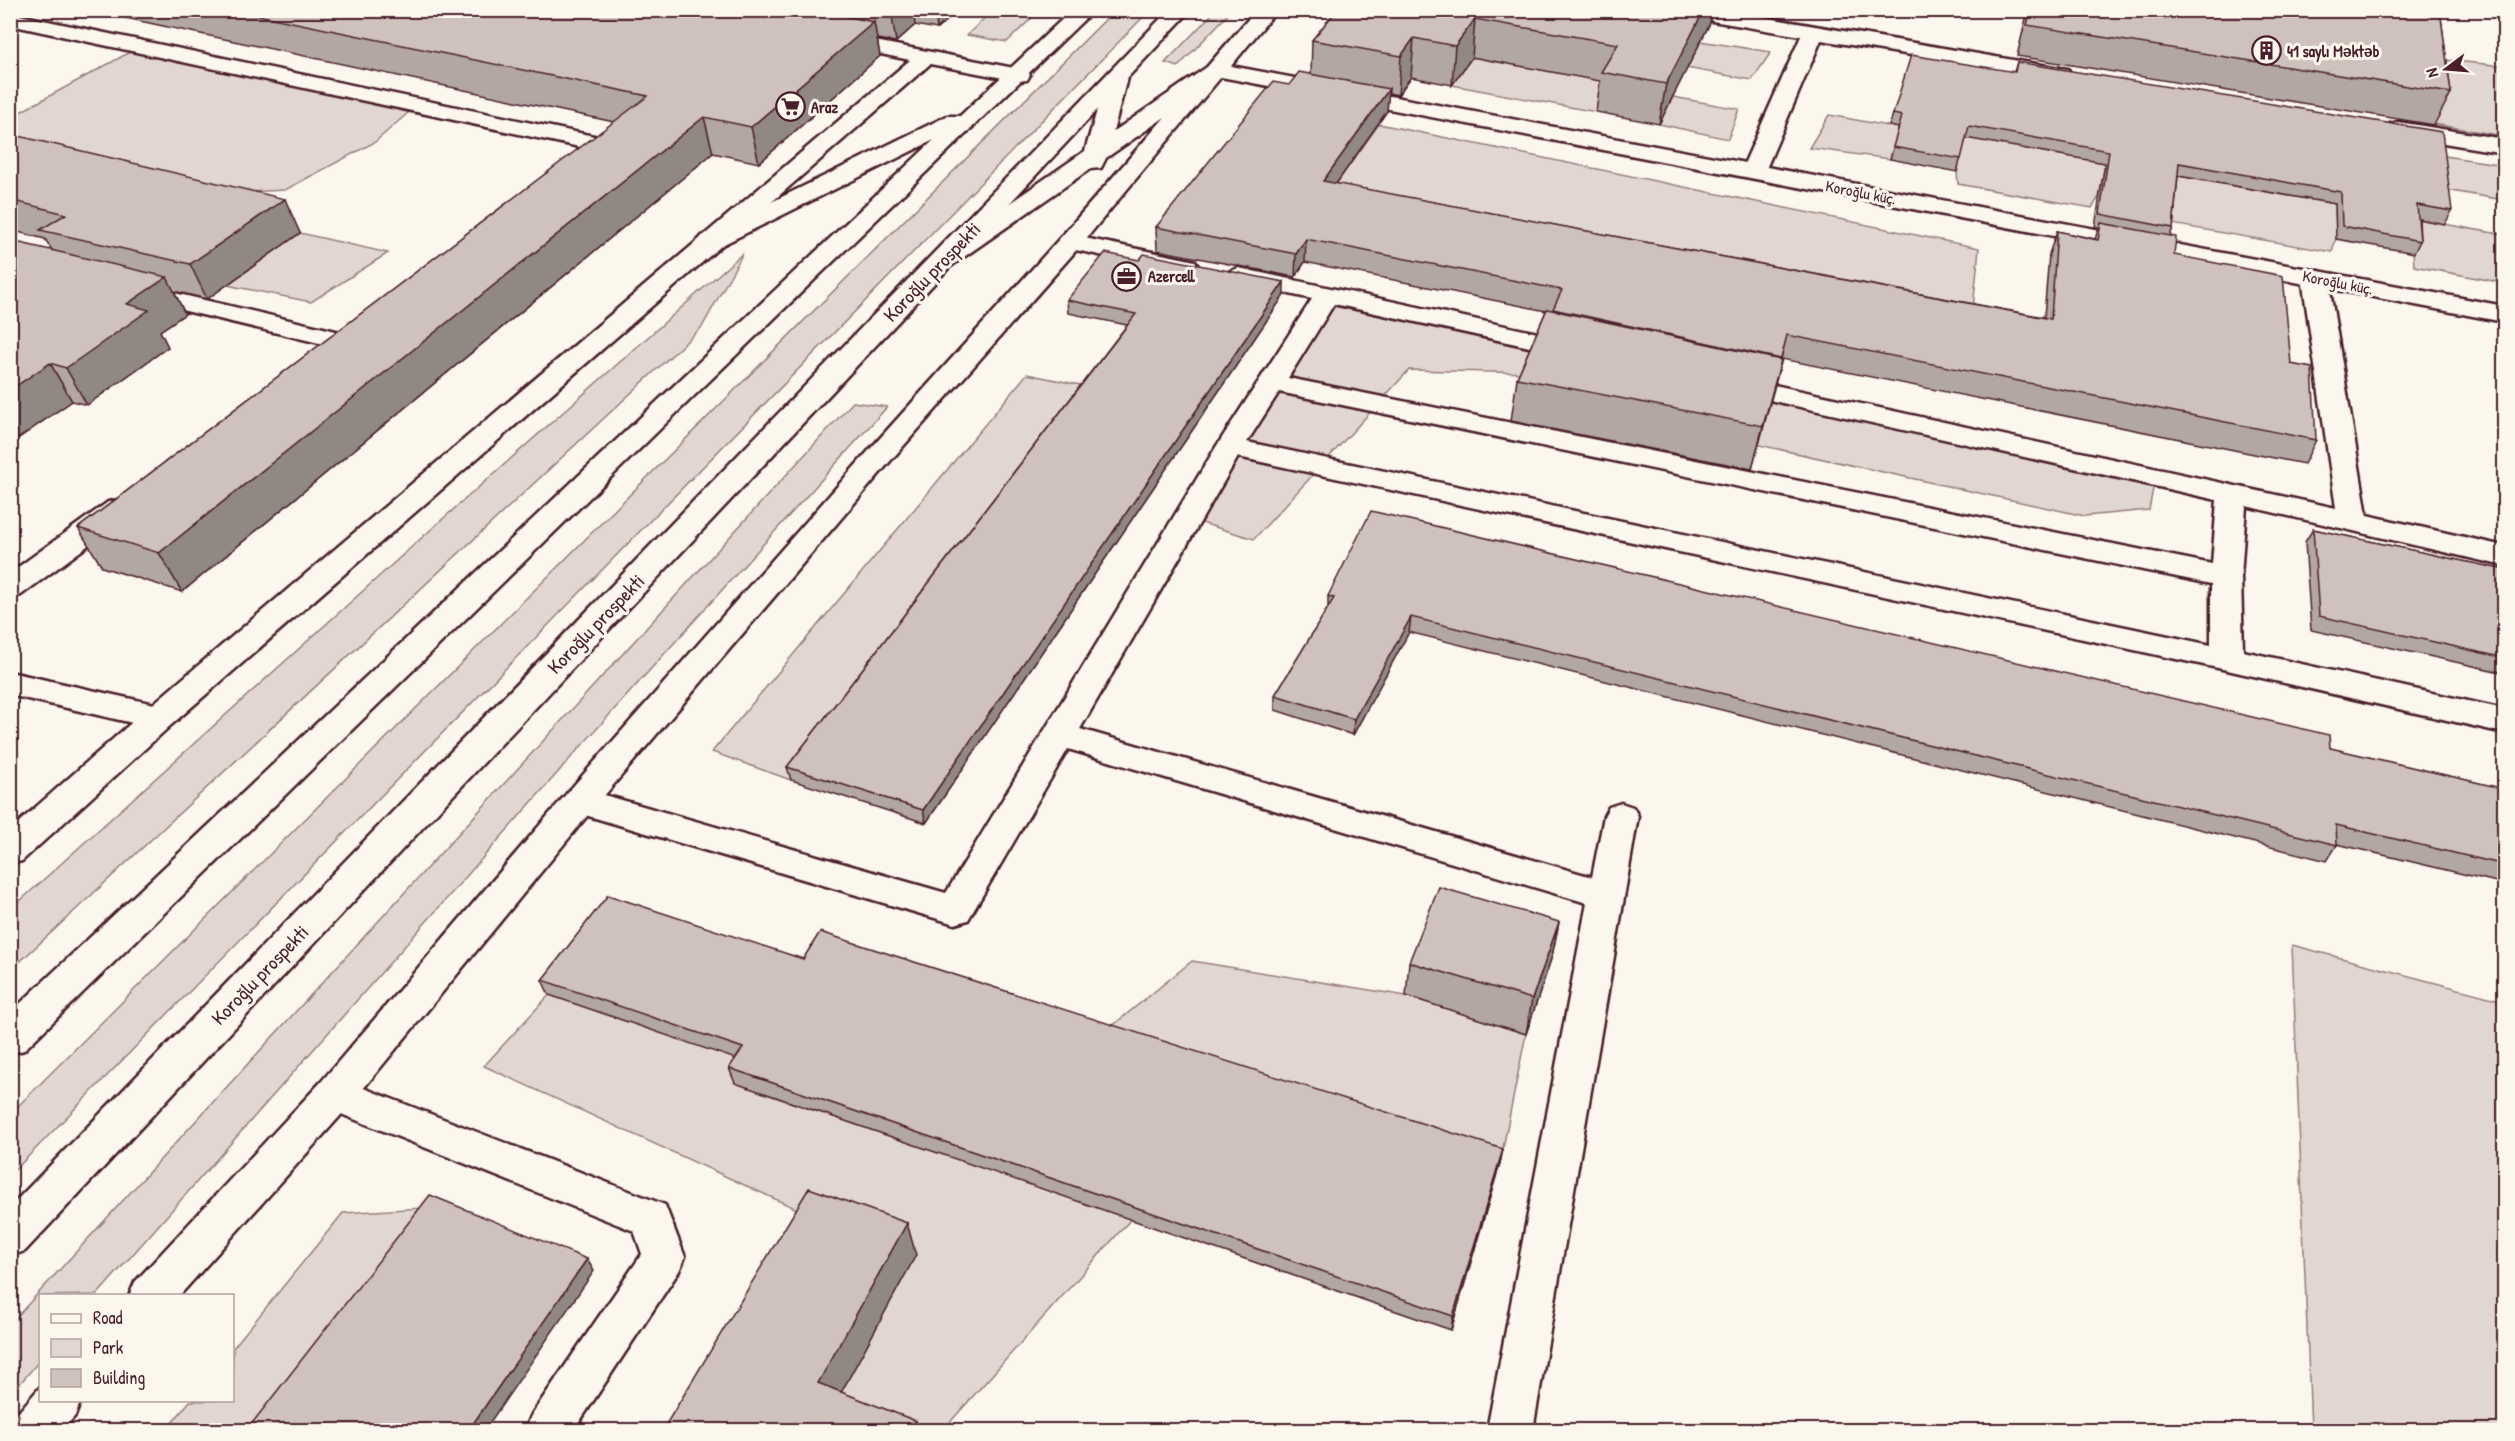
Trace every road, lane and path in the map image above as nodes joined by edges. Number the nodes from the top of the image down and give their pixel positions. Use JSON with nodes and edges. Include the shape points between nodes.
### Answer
{"nodes":[{"id":1,"x":1084,"y":10,"type":"edge"},
{"id":2,"x":1181,"y":10,"type":"edge"},
{"id":3,"x":1267,"y":10,"type":"edge"},
{"id":4,"x":1683,"y":10,"type":"edge"},
{"id":5,"x":14,"y":22,"type":"edge"},
{"id":6,"x":1813,"y":33,"type":"junction"},
{"id":7,"x":811,"y":35,"type":"edge"},
{"id":8,"x":926,"y":57,"type":"junction"},
{"id":9,"x":1217,"y":70,"type":"junction"},
{"id":10,"x":1019,"y":75,"type":"junction"},
{"id":11,"x":2083,"y":77,"type":"edge"},
{"id":12,"x":1116,"y":78,"type":"junction"},
{"id":13,"x":986,"y":105,"type":"junction"},
{"id":14,"x":2376,"y":125,"type":"edge"},
{"id":15,"x":2505,"y":146,"type":"edge"},
{"id":16,"x":1095,"y":155,"type":"junction"},
{"id":17,"x":1753,"y":171,"type":"junction"},
{"id":18,"x":570,"y":174,"type":"edge"},
{"id":19,"x":711,"y":241,"type":"junction"},
{"id":20,"x":1070,"y":242,"type":"junction"},
{"id":21,"x":942,"y":261,"type":"junction"},
{"id":22,"x":2315,"y":278,"type":"junction"},
{"id":23,"x":114,"y":286,"type":"edge"},
{"id":24,"x":1328,"y":294,"type":"junction"},
{"id":25,"x":2505,"y":314,"type":"edge"},
{"id":26,"x":1609,"y":356,"type":"edge"},
{"id":27,"x":316,"y":362,"type":"edge"},
{"id":28,"x":1702,"y":377,"type":"edge"},
{"id":29,"x":1272,"y":383,"type":"junction"},
{"id":30,"x":1230,"y":447,"type":"junction"},
{"id":31,"x":2232,"y":494,"type":"junction"},
{"id":32,"x":135,"y":496,"type":"edge"},
{"id":33,"x":2353,"y":522,"type":"junction"},
{"id":34,"x":2505,"y":556,"type":"edge"},
{"id":35,"x":2226,"y":577,"type":"junction"},
{"id":36,"x":10,"y":588,"type":"edge"},
{"id":37,"x":2228,"y":659,"type":"junction"},
{"id":38,"x":10,"y":683,"type":"edge"},
{"id":39,"x":159,"y":717,"type":"junction"},
{"id":40,"x":2505,"y":721,"type":"edge"},
{"id":41,"x":1060,"y":735,"type":"junction"},
{"id":42,"x":580,"y":801,"type":"junction"},
{"id":43,"x":1621,"y":816,"type":"dead end"},
{"id":44,"x":10,"y":851,"type":"edge"},
{"id":45,"x":1607,"y":895,"type":"junction"},
{"id":46,"x":10,"y":1038,"type":"edge"},
{"id":47,"x":335,"y":1094,"type":"junction"},
{"id":48,"x":10,"y":1237,"type":"edge"},
{"id":49,"x":152,"y":1294,"type":"edge"},
{"id":50,"x":58,"y":1402,"type":"edge"},
{"id":51,"x":33,"y":1431,"type":"edge"},
{"id":52,"x":548,"y":1431,"type":"edge"},
{"id":53,"x":1510,"y":1431,"type":"edge"}],
"edges":[{"from":1,"to":10,"type":"street"},
{"from":2,"to":12,"type":"street","name":"Koroğlu prospekti"},
{"from":3,"to":9,"type":"street"},
{"from":4,"to":6,"type":"street"},
{"from":5,"to":18,"type":"street","via":[[608,146]]},
{"from":6,"to":11,"type":"street"},
{"from":6,"to":17,"type":"street"},
{"from":7,"to":8,"type":"street"},
{"from":8,"to":10,"type":"street"},
{"from":8,"to":19,"type":"street"},
{"from":9,"to":16,"type":"street"},
{"from":9,"to":17,"type":"street","name":"Koroğlu küç."},
{"from":9,"to":20,"type":"street"},
{"from":10,"to":13,"type":"street"},
{"from":12,"to":16,"type":"street"},
{"from":12,"to":21,"type":"street","name":"Koroğlu prospekti"},
{"from":13,"to":19,"type":"street"},
{"from":13,"to":46,"type":"street"},
{"from":14,"to":15,"type":"street"},
{"from":16,"to":20,"type":"street"},
{"from":16,"to":21,"type":"street"},
{"from":17,"to":22,"type":"street","name":"Koroğlu küç."},
{"from":19,"to":39,"type":"street"},
{"from":20,"to":24,"type":"street"},
{"from":20,"to":42,"type":"street"},
{"from":21,"to":48,"type":"street","name":"Koroğlu prospekti"},
{"from":22,"to":25,"type":"street","name":"Koroğlu küç."},
{"from":22,"to":33,"type":"street"},
{"from":23,"to":27,"type":"street","via":[[354,334]]},
{"from":24,"to":26,"type":"street"},
{"from":24,"to":29,"type":"street"},
{"from":28,"to":31,"type":"street"},
{"from":29,"to":30,"type":"street"},
{"from":29,"to":35,"type":"street"},
{"from":30,"to":37,"type":"street"},
{"from":30,"to":41,"type":"street"},
{"from":31,"to":33,"type":"street"},
{"from":31,"to":35,"type":"street"},
{"from":32,"to":36,"type":"street"},
{"from":33,"to":34,"type":"street"},
{"from":35,"to":37,"type":"street"},
{"from":37,"to":40,"type":"street"},
{"from":38,"to":39,"type":"street"},
{"from":39,"to":44,"type":"street"},
{"from":41,"to":42,"type":"street","via":[[955,910]]},
{"from":41,"to":45,"type":"street"},
{"from":42,"to":47,"type":"street"},
{"from":43,"to":45,"type":"street"},
{"from":45,"to":53,"type":"street"},
{"from":47,"to":49,"type":"street"},
{"from":47,"to":52,"type":"street","via":[[650,1218],[664,1257]]},
{"from":50,"to":51,"type":"street"}]}
